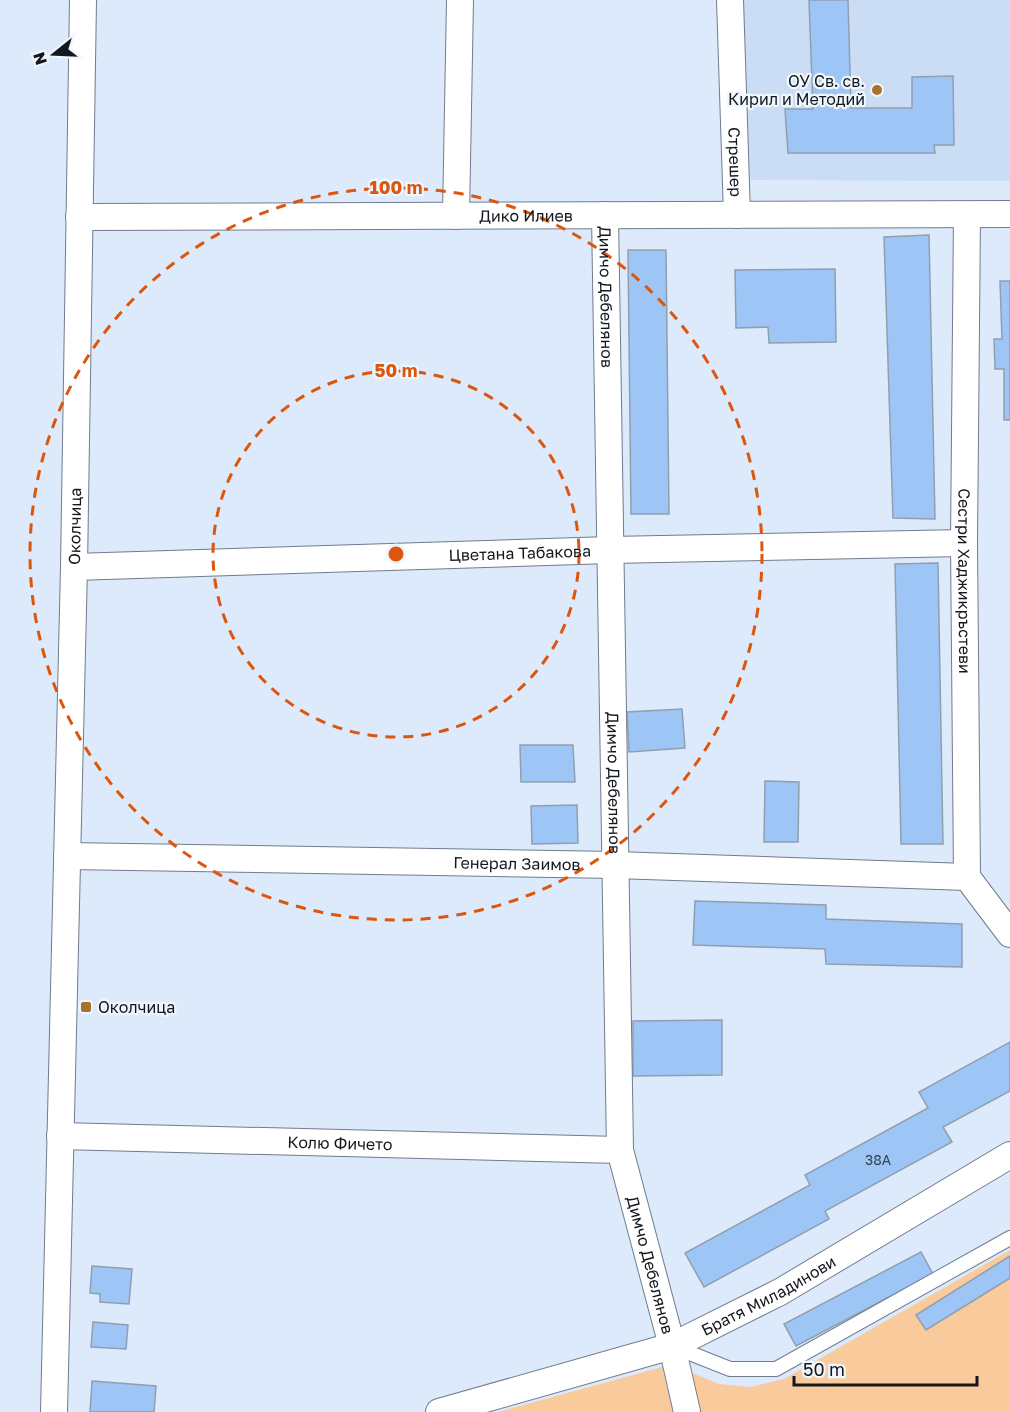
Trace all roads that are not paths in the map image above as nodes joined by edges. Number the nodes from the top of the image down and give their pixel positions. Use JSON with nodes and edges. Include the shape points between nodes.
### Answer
{"nodes":[{"id":1,"x":83,"y":0,"type":"edge"},
{"id":2,"x":460,"y":0,"type":"edge"},
{"id":3,"x":730,"y":0,"type":"edge"},
{"id":4,"x":1010,"y":214,"type":"edge"},
{"id":5,"x":604,"y":215,"type":"junction"},
{"id":6,"x":737,"y":215,"type":"junction"},
{"id":7,"x":967,"y":215,"type":"junction"},
{"id":8,"x":456,"y":216,"type":"junction"},
{"id":9,"x":79,"y":217,"type":"junction"},
{"id":10,"x":964,"y":543,"type":"junction"},
{"id":11,"x":610,"y":550,"type":"junction"},
{"id":12,"x":74,"y":567,"type":"junction"},
{"id":13,"x":67,"y":856,"type":"junction"},
{"id":14,"x":615,"y":865,"type":"junction"},
{"id":15,"x":967,"y":876,"type":"junction"},
{"id":16,"x":1010,"y":934,"type":"edge"},
{"id":17,"x":60,"y":1136,"type":"junction"},
{"id":18,"x":620,"y":1150,"type":"junction"},
{"id":19,"x":1010,"y":1155,"type":"edge"},
{"id":20,"x":1010,"y":1238,"type":"edge"},
{"id":21,"x":672,"y":1346,"type":"junction"},
{"id":22,"x":54,"y":1412,"type":"edge"},
{"id":23,"x":439,"y":1412,"type":"edge"},
{"id":24,"x":687,"y":1412,"type":"edge"}],
"edges":[{"from":1,"to":9,"type":"street","name":"Околчица"},
{"from":2,"to":8,"type":"street"},
{"from":3,"to":6,"type":"street","name":"Стрешер"},
{"from":4,"to":7,"type":"street","name":"Дико Илиев"},
{"from":5,"to":6,"type":"street","name":"Дико Илиев"},
{"from":5,"to":8,"type":"street","name":"Дико Илиев"},
{"from":5,"to":11,"type":"street","name":"Димчо Дебелянов"},
{"from":6,"to":7,"type":"street","name":"Дико Илиев"},
{"from":7,"to":10,"type":"street","name":"Сестри Хаджикръстеви"},
{"from":8,"to":9,"type":"street","name":"Дико Илиев"},
{"from":9,"to":12,"type":"street","name":"Околчица"},
{"from":10,"to":11,"type":"street","name":"Цветана Табакова"},
{"from":10,"to":15,"type":"street","name":"Сестри Хаджикръстеви"},
{"from":11,"to":12,"type":"street","name":"Цветана Табакова"},
{"from":11,"to":14,"type":"street","name":"Димчо Дебелянов"},
{"from":12,"to":13,"type":"street","name":"Околчица"},
{"from":13,"to":14,"type":"street","name":"Генерал Заимов"},
{"from":13,"to":17,"type":"street","name":"Околчица"},
{"from":14,"to":15,"type":"street","name":"Генерал Заимов"},
{"from":14,"to":18,"type":"street","name":"Димчо Дебелянов"},
{"from":15,"to":16,"type":"street"},
{"from":17,"to":18,"type":"street","name":"Колю Фичето"},
{"from":17,"to":22,"type":"street","name":"Околчица"},
{"from":18,"to":21,"type":"street","name":"Димчо Дебелянов"},
{"from":19,"to":21,"type":"street","name":"Братя Миладинови","via":[[780,1292]]},
{"from":20,"to":21,"type":"lane","via":[[777,1369],[730,1369]]},
{"from":21,"to":23,"type":"street","name":"Братя Миладинови"},
{"from":21,"to":24,"type":"street","name":"Димчо Дебелянов"}]}
